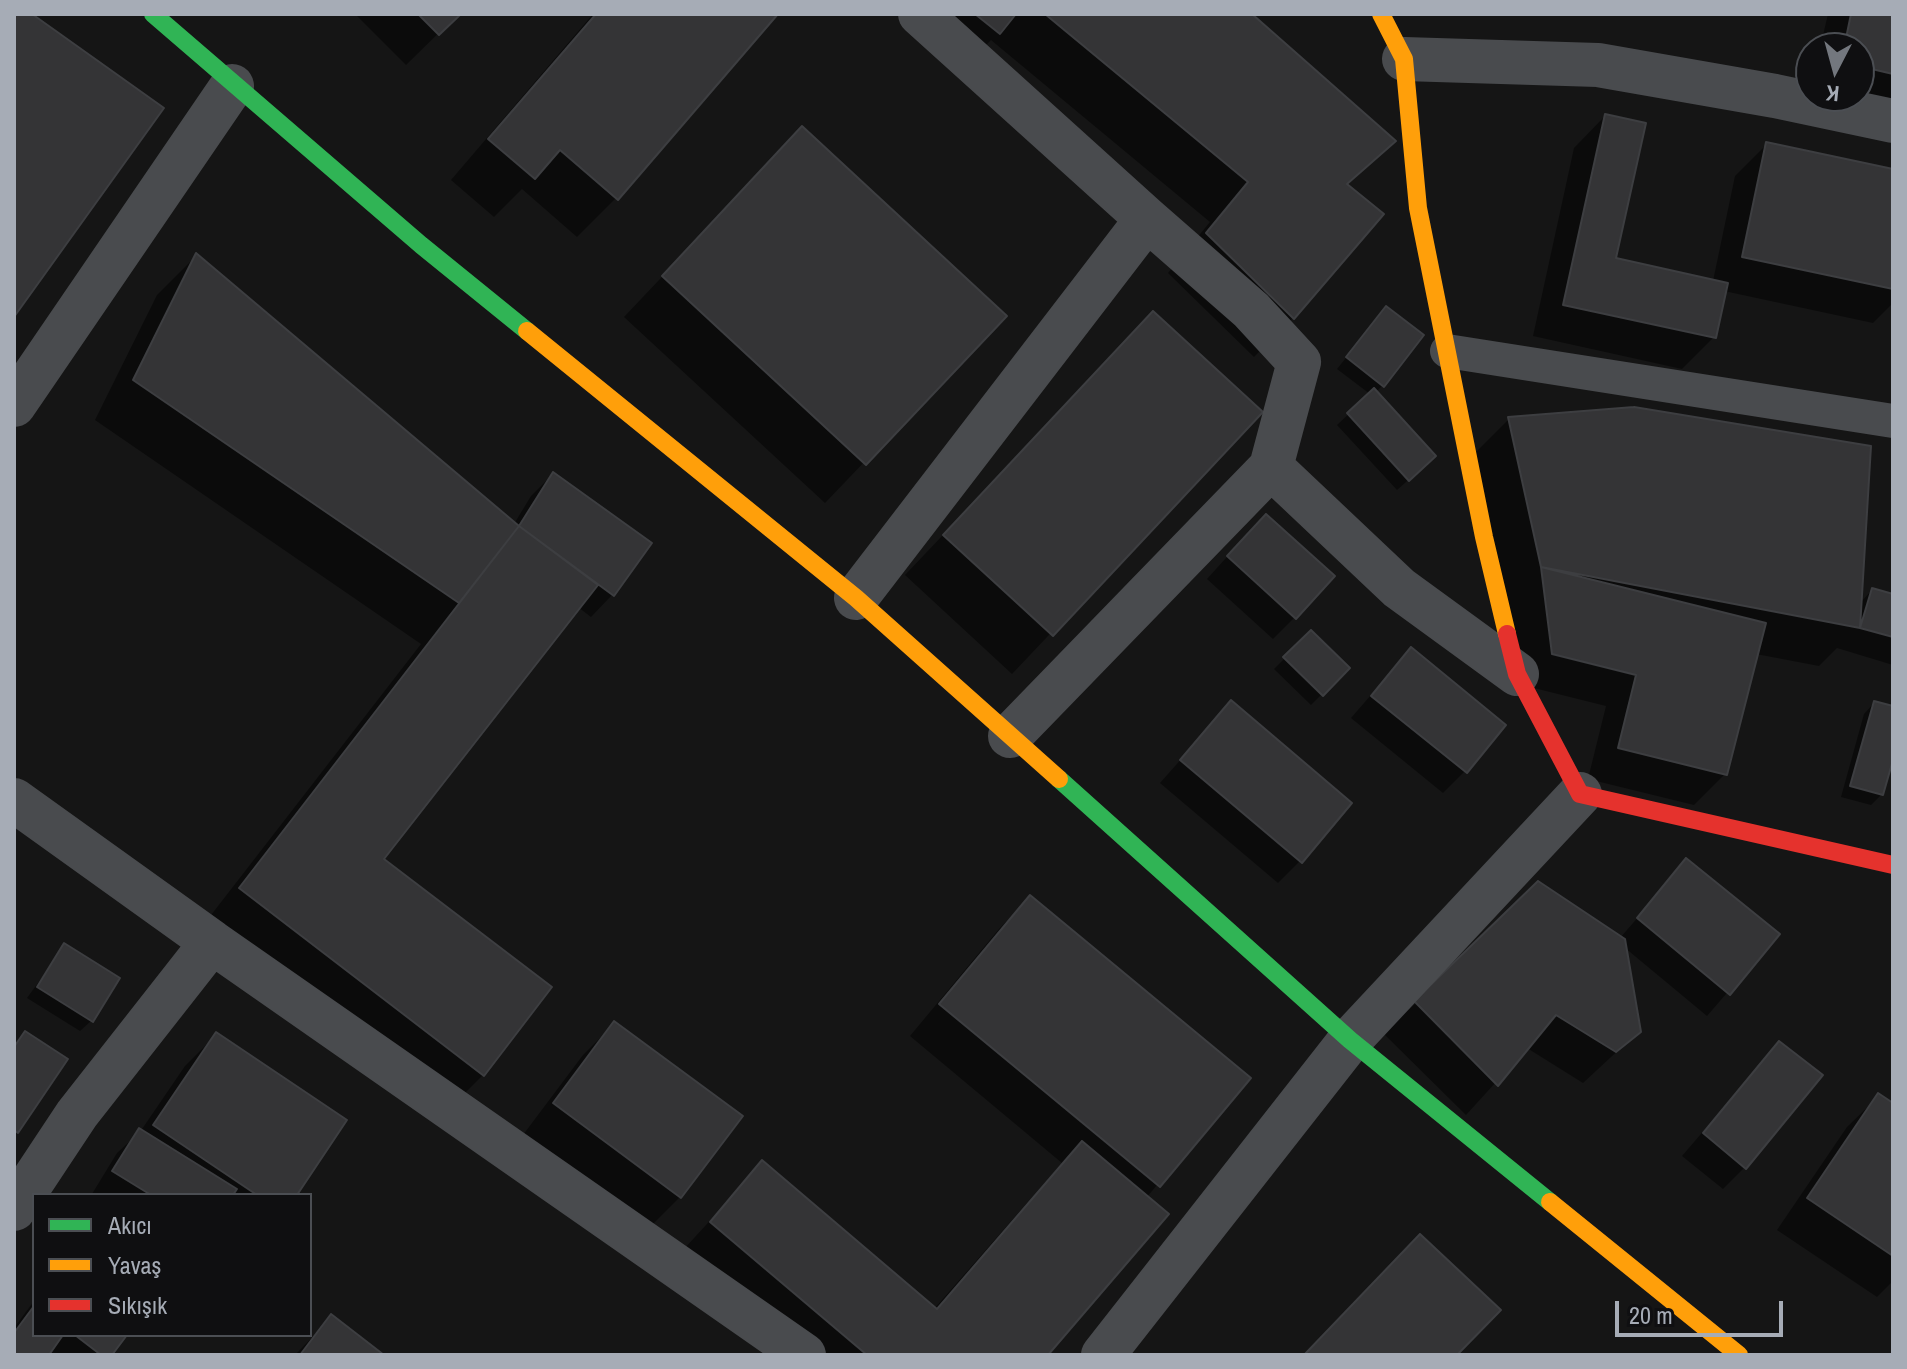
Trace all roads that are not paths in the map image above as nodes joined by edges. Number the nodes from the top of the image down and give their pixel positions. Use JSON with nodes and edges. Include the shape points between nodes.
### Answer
{"nodes":[{"id":1,"x":153,"y":14,"type":"edge"},
{"id":2,"x":920,"y":14,"type":"edge"},
{"id":3,"x":1381,"y":14,"type":"edge"},
{"id":4,"x":1404,"y":59,"type":"junction"},
{"id":5,"x":232,"y":86,"type":"junction"},
{"id":6,"x":1893,"y":121,"type":"edge"},
{"id":7,"x":1147,"y":219,"type":"junction"},
{"id":8,"x":1447,"y":351,"type":"junction"},
{"id":9,"x":14,"y":405,"type":"edge"},
{"id":10,"x":1893,"y":421,"type":"edge"},
{"id":11,"x":1271,"y":467,"type":"junction"},
{"id":12,"x":856,"y":598,"type":"junction"},
{"id":13,"x":1517,"y":674,"type":"junction"},
{"id":14,"x":1010,"y":736,"type":"junction"},
{"id":15,"x":1580,"y":794,"type":"junction"},
{"id":16,"x":14,"y":800,"type":"edge"},
{"id":17,"x":1893,"y":865,"type":"edge"},
{"id":18,"x":212,"y":942,"type":"junction"},
{"id":19,"x":1350,"y":1040,"type":"junction"},
{"id":20,"x":14,"y":1209,"type":"edge"},
{"id":21,"x":804,"y":1355,"type":"edge"},
{"id":22,"x":1103,"y":1355,"type":"edge"},
{"id":23,"x":1739,"y":1355,"type":"edge"}],
"edges":[{"from":1,"to":5,"type":"main road"},
{"from":2,"to":7,"type":"street"},
{"from":3,"to":4,"type":"main road"},
{"from":4,"to":6,"type":"street","via":[[1598,65]]},
{"from":4,"to":8,"type":"main road","via":[[1418,208]]},
{"from":5,"to":9,"type":"street"},
{"from":5,"to":12,"type":"main road"},
{"from":7,"to":11,"type":"street","via":[[1251,310],[1299,362]]},
{"from":7,"to":12,"type":"street"},
{"from":8,"to":10,"type":"lane"},
{"from":8,"to":13,"type":"main road"},
{"from":11,"to":13,"type":"street","via":[[1399,588]]},
{"from":11,"to":14,"type":"street"},
{"from":12,"to":14,"type":"main road"},
{"from":13,"to":15,"type":"main road"},
{"from":14,"to":19,"type":"main road"},
{"from":15,"to":17,"type":"main road"},
{"from":15,"to":19,"type":"street"},
{"from":16,"to":18,"type":"street"},
{"from":18,"to":20,"type":"street","via":[[77,1114]]},
{"from":18,"to":21,"type":"street"},
{"from":19,"to":22,"type":"street"},
{"from":19,"to":23,"type":"main road"}]}
